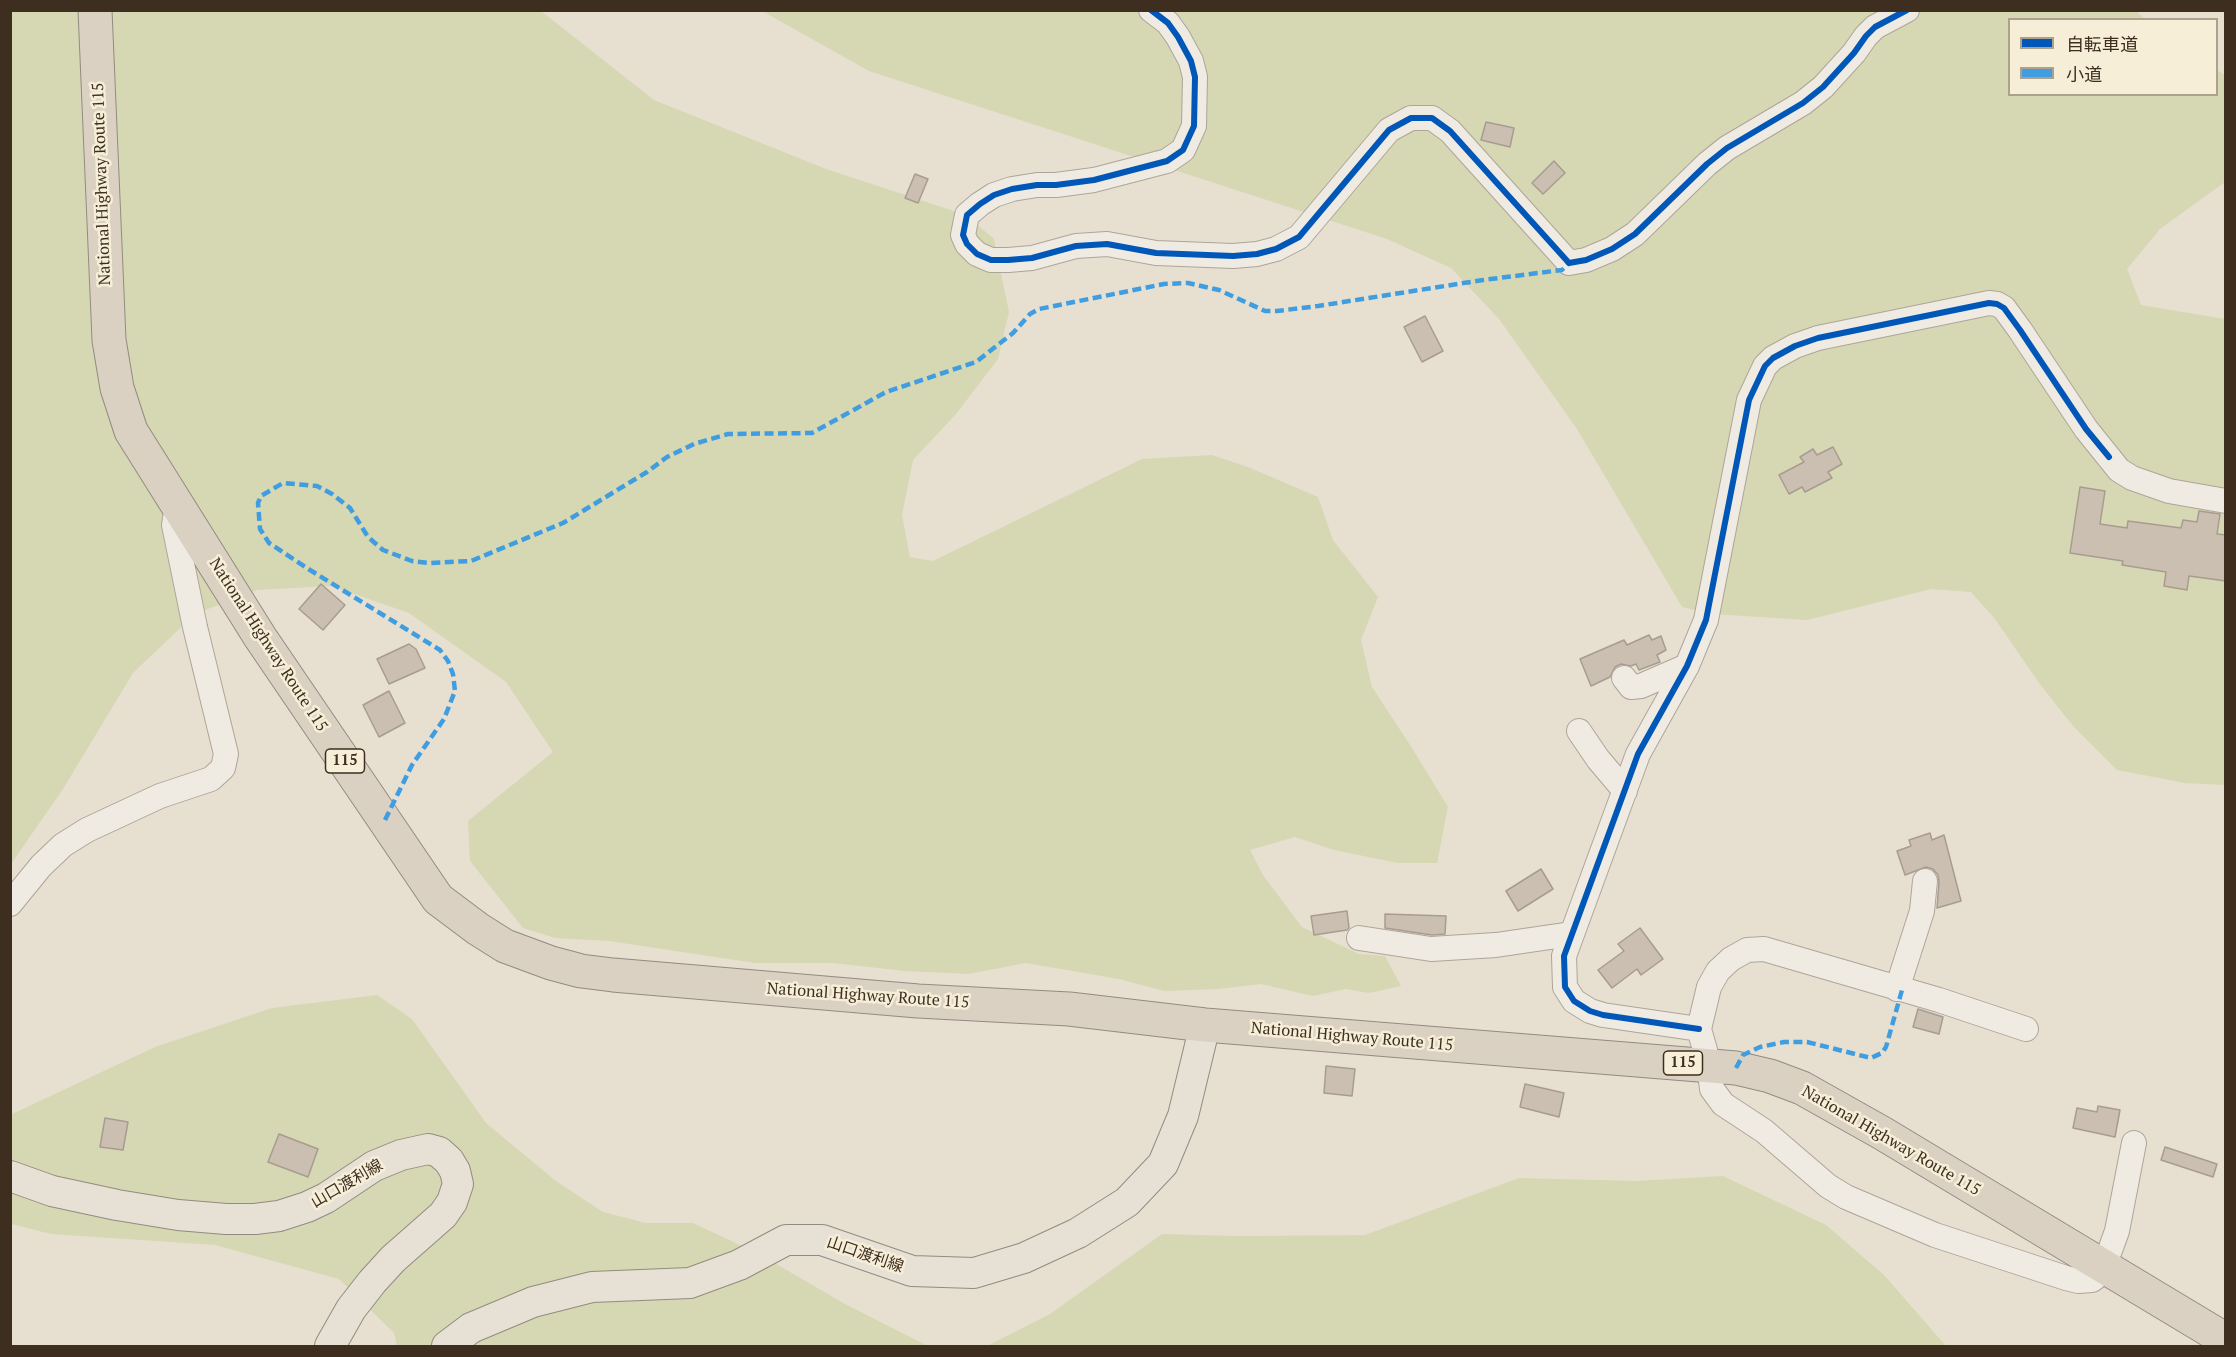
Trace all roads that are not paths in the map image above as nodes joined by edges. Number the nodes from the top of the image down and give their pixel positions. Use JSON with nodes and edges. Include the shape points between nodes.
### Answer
{"nodes":[{"id":1,"x":95,"y":10,"type":"edge"},
{"id":2,"x":1151,"y":10,"type":"edge"},
{"id":3,"x":1907,"y":10,"type":"edge"},
{"id":4,"x":2226,"y":501,"type":"edge"},
{"id":5,"x":179,"y":509,"type":"junction"},
{"id":6,"x":1687,"y":666,"type":"junction"},
{"id":7,"x":1624,"y":678,"type":"dead end"},
{"id":8,"x":1579,"y":731,"type":"dead end"},
{"id":9,"x":1625,"y":790,"type":"junction"},
{"id":10,"x":1924,"y":881,"type":"dead end"},
{"id":11,"x":10,"y":904,"type":"edge"},
{"id":12,"x":1571,"y":934,"type":"junction"},
{"id":13,"x":1359,"y":938,"type":"dead end"},
{"id":14,"x":1897,"y":989,"type":"junction"},
{"id":15,"x":1205,"y":1025,"type":"junction"},
{"id":16,"x":1699,"y":1029,"type":"junction"},
{"id":17,"x":2026,"y":1029,"type":"dead end"},
{"id":18,"x":1709,"y":1064,"type":"junction"},
{"id":19,"x":2134,"y":1143,"type":"dead end"},
{"id":20,"x":10,"y":1176,"type":"edge"},
{"id":21,"x":2105,"y":1266,"type":"junction"},
{"id":22,"x":2226,"y":1340,"type":"edge"},
{"id":23,"x":330,"y":1347,"type":"edge"},
{"id":24,"x":447,"y":1347,"type":"edge"}],
"edges":[{"from":1,"to":5,"type":"highway","name":"National Highway Route 115","number":"115","via":[[106,300],[113,365],[131,431]]},
{"from":2,"to":3,"type":"street","via":[[1178,37],[1195,77],[1194,126],[1184,150],[1167,161],[1094,180],[1037,185],[994,195],[968,215],[963,235],[977,254],[991,260],[1008,260],[1107,244],[1156,253],[1200,255],[1257,254],[1276,249],[1299,237],[1389,130],[1411,118],[1432,118],[1450,131],[1569,262],[1586,260],[1635,234],[1727,148],[1810,98],[1875,27]]},
{"from":4,"to":6,"type":"street","via":[[2147,485],[2119,470],[2086,429],[2004,308],[1997,304],[1818,338],[1773,358],[1749,400],[1706,620]]},
{"from":5,"to":11,"type":"street","via":[[174,525],[226,754],[223,768],[211,779],[160,796],[63,845]]},
{"from":5,"to":15,"type":"highway","name":"National Highway Route 115","number":"115","via":[[260,637],[438,899],[505,946],[561,966],[613,975],[1069,1010]]},
{"from":6,"to":7,"type":"street","via":[[1641,686],[1631,687]]},
{"from":6,"to":9,"type":"street","via":[[1638,754]]},
{"from":8,"to":9,"type":"street"},
{"from":9,"to":12,"type":"street"},
{"from":10,"to":14,"type":"street","via":[[1922,911]]},
{"from":12,"to":13,"type":"street","via":[[1431,949]]},
{"from":12,"to":16,"type":"street","via":[[1564,956],[1564,978],[1574,1001],[1602,1015]]},
{"from":14,"to":16,"type":"street","via":[[1781,952],[1747,950],[1718,971],[1709,987]]},
{"from":14,"to":17,"type":"street"},
{"from":15,"to":18,"type":"highway","name":"National Highway Route 115","number":"115"},
{"from":15,"to":24,"type":"main road","name":"山口渡利線","via":[[1183,1116],[1163,1164],[1127,1202],[1078,1233],[1024,1258],[974,1273],[912,1271],[822,1240],[786,1240],[739,1265],[690,1283],[592,1287],[532,1302],[471,1328]]},
{"from":16,"to":18,"type":"street"},
{"from":18,"to":21,"type":"highway","name":"National Highway Route 115","number":"115","via":[[1770,1076],[1802,1088]]},
{"from":18,"to":21,"type":"street","via":[[1712,1089],[1723,1104],[1764,1131],[1846,1197],[1935,1235],[2066,1278],[2092,1280]]},
{"from":19,"to":21,"type":"street","via":[[2117,1231]]},
{"from":20,"to":23,"type":"main road","name":"山口渡利線","via":[[52,1191],[117,1205],[178,1215],[255,1219],[307,1208],[374,1166],[401,1155],[428,1149],[439,1152],[455,1171],[458,1184],[452,1202],[372,1282]]},
{"from":21,"to":22,"type":"highway","name":"National Highway Route 115","number":"115"}]}
